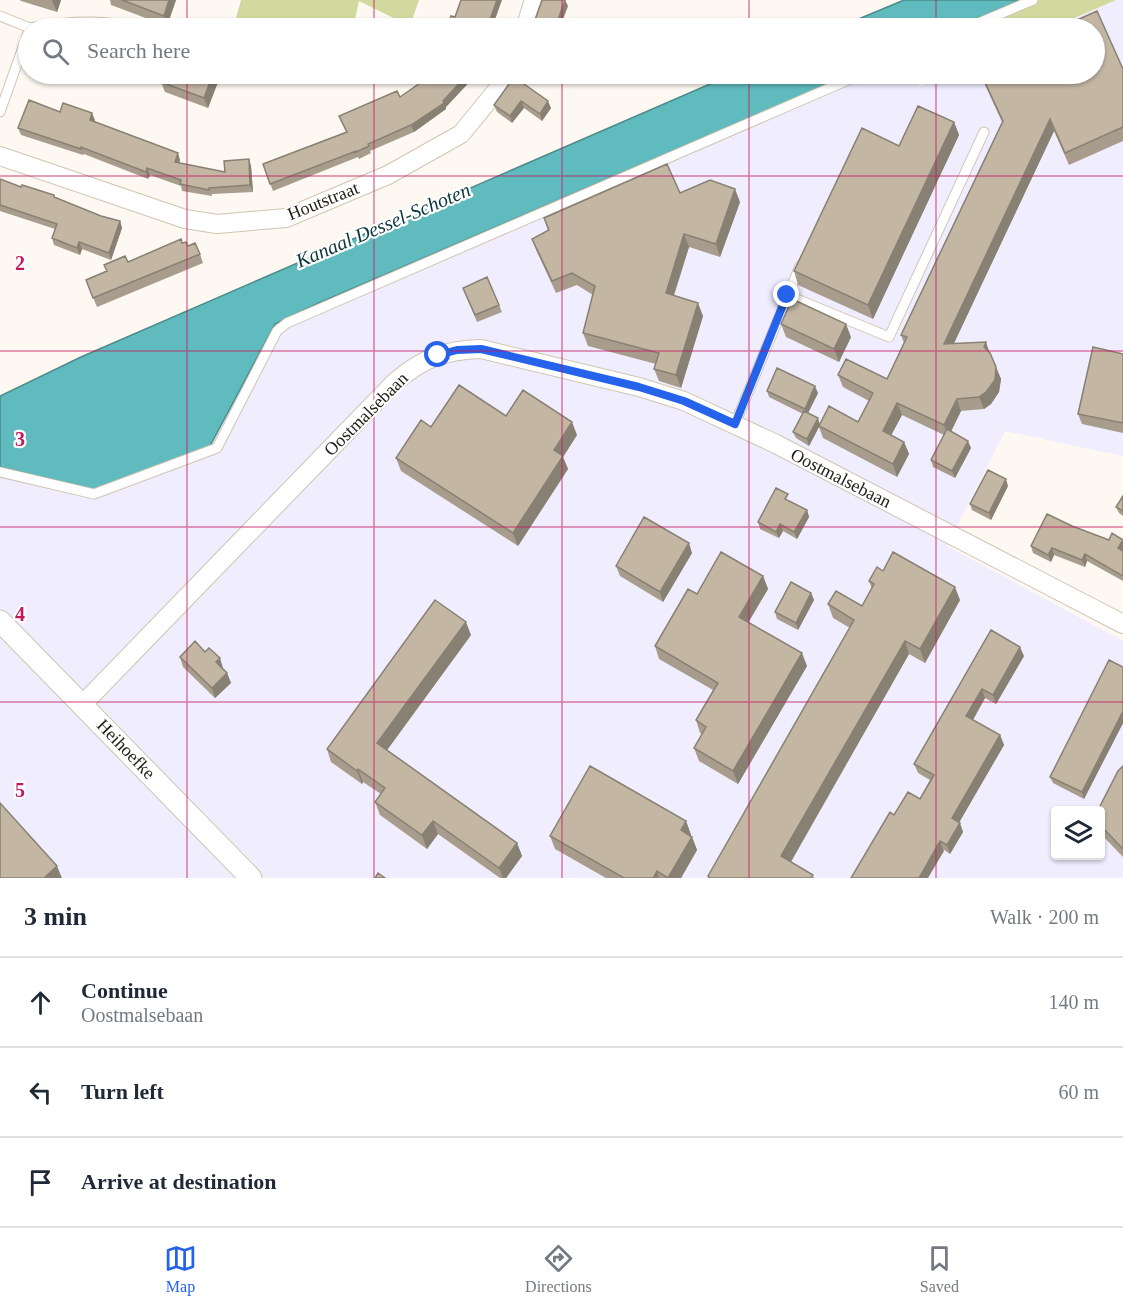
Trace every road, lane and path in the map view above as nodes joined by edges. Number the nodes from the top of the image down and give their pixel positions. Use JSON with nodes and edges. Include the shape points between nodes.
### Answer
{"nodes":[{"id":1,"x":534,"y":0,"type":"edge"},
{"id":2,"x":1033,"y":0,"type":"edge"},
{"id":3,"x":0,"y":16,"type":"edge"},
{"id":4,"x":528,"y":18,"type":"edge"},
{"id":5,"x":991,"y":18,"type":"edge"},
{"id":6,"x":18,"y":24,"type":"edge"},
{"id":7,"x":18,"y":63,"type":"edge"},
{"id":8,"x":502,"y":84,"type":"edge"},
{"id":9,"x":839,"y":84,"type":"edge"},
{"id":10,"x":0,"y":112,"type":"edge"},
{"id":11,"x":984,"y":132,"type":"dead end"},
{"id":12,"x":0,"y":156,"type":"edge"},
{"id":13,"x":805,"y":254,"type":"edge"},
{"id":14,"x":787,"y":295,"type":"junction"},
{"id":15,"x":735,"y":424,"type":"junction"},
{"id":16,"x":0,"y":472,"type":"edge"},
{"id":17,"x":0,"y":621,"type":"edge"},
{"id":18,"x":1123,"y":624,"type":"edge"},
{"id":19,"x":82,"y":705,"type":"junction"},
{"id":20,"x":251,"y":878,"type":"edge"}],
"edges":[{"from":1,"to":4,"type":"street"},
{"from":2,"to":5,"type":"lane"},
{"from":3,"to":6,"type":"lane"},
{"from":7,"to":10,"type":"lane"},
{"from":8,"to":12,"type":"street","name":"Houtstraat","via":[[461,134],[388,175],[286,218],[217,224],[185,219]]},
{"from":9,"to":16,"type":"lane","via":[[287,323],[277,331],[217,448],[94,494]]},
{"from":11,"to":14,"type":"lane","via":[[889,337]]},
{"from":13,"to":14,"type":"lane"},
{"from":14,"to":15,"type":"lane"},
{"from":15,"to":18,"type":"street","name":"Oostmalsebaan"},
{"from":15,"to":19,"type":"street","name":"Oostmalsebaan","via":[[661,394],[481,349],[438,355],[395,382]]},
{"from":17,"to":19,"type":"street","name":"Heihoefke"},
{"from":19,"to":20,"type":"street","name":"Heihoefke"}]}
